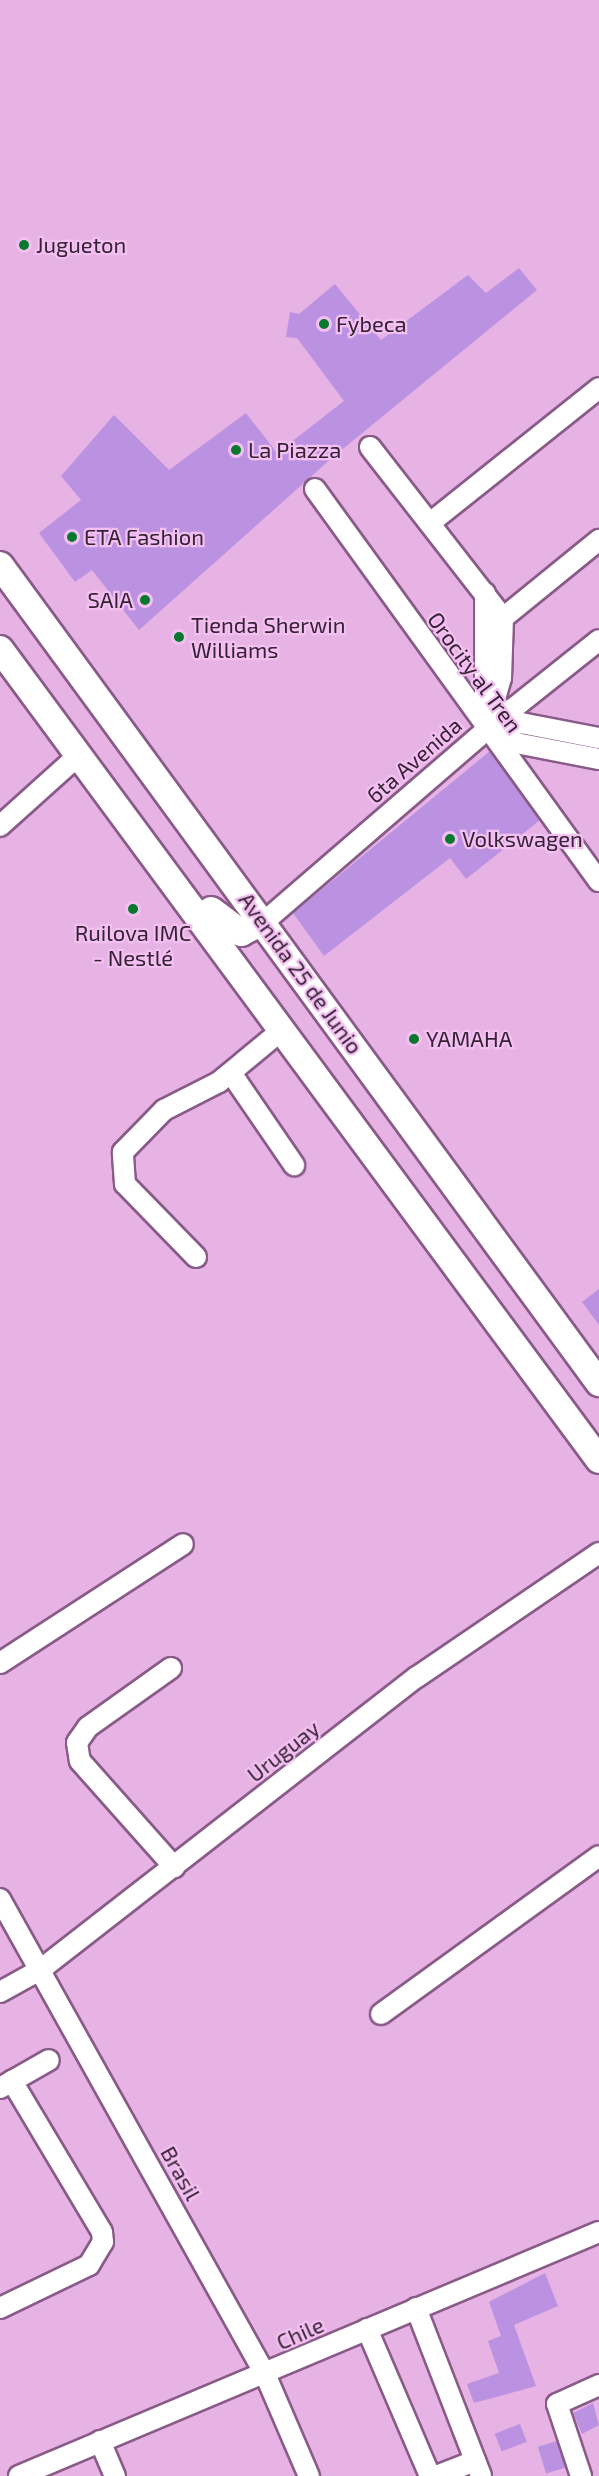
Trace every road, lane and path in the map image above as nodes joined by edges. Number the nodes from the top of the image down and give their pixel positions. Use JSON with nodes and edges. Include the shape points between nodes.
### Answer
{"nodes":[{"id":1,"x":599,"y":388,"type":"edge"},
{"id":2,"x":370,"y":447,"type":"dead end"},
{"id":3,"x":315,"y":489,"type":"dead end"},
{"id":4,"x":430,"y":523,"type":"junction"},
{"id":5,"x":599,"y":540,"type":"edge"},
{"id":6,"x":0,"y":565,"type":"edge"},
{"id":7,"x":485,"y":593,"type":"junction"},
{"id":8,"x":503,"y":618,"type":"junction"},
{"id":9,"x":599,"y":640,"type":"edge"},
{"id":10,"x":0,"y":649,"type":"edge"},
{"id":11,"x":486,"y":730,"type":"junction"},
{"id":12,"x":599,"y":742,"type":"edge"},
{"id":13,"x":80,"y":754,"type":"junction"},
{"id":14,"x":599,"y":759,"type":"edge"},
{"id":15,"x":130,"y":822,"type":"junction"},
{"id":16,"x":0,"y":826,"type":"edge"},
{"id":17,"x":597,"y":874,"type":"edge"},
{"id":18,"x":265,"y":921,"type":"junction"},
{"id":19,"x":283,"y":1029,"type":"junction"},
{"id":20,"x":231,"y":1073,"type":"junction"},
{"id":21,"x":294,"y":1165,"type":"dead end"},
{"id":22,"x":196,"y":1257,"type":"dead end"},
{"id":23,"x":595,"y":1371,"type":"edge"},
{"id":24,"x":599,"y":1460,"type":"edge"},
{"id":25,"x":183,"y":1544,"type":"dead end"},
{"id":26,"x":599,"y":1553,"type":"edge"},
{"id":27,"x":0,"y":1663,"type":"edge"},
{"id":28,"x":171,"y":1668,"type":"dead end"},
{"id":29,"x":599,"y":1856,"type":"edge"},
{"id":30,"x":174,"y":1867,"type":"junction"},
{"id":31,"x":0,"y":1899,"type":"edge"},
{"id":32,"x":40,"y":1970,"type":"junction"},
{"id":33,"x":0,"y":1992,"type":"edge"},
{"id":34,"x":381,"y":2014,"type":"dead end"},
{"id":35,"x":49,"y":2060,"type":"dead end"},
{"id":36,"x":6,"y":2084,"type":"edge"},
{"id":37,"x":599,"y":2232,"type":"edge"},
{"id":38,"x":0,"y":2306,"type":"edge"},
{"id":39,"x":416,"y":2308,"type":"junction"},
{"id":40,"x":367,"y":2329,"type":"junction"},
{"id":41,"x":265,"y":2374,"type":"junction"},
{"id":42,"x":599,"y":2385,"type":"edge"},
{"id":43,"x":100,"y":2441,"type":"junction"},
{"id":44,"x":478,"y":2468,"type":"edge"},
{"id":45,"x":19,"y":2476,"type":"edge"},
{"id":46,"x":115,"y":2476,"type":"edge"},
{"id":47,"x":309,"y":2476,"type":"edge"},
{"id":48,"x":430,"y":2476,"type":"edge"},
{"id":49,"x":436,"y":2476,"type":"edge"},
{"id":50,"x":581,"y":2476,"type":"edge"}],
"edges":[{"from":1,"to":4,"type":"street"},
{"from":2,"to":4,"type":"street"},
{"from":3,"to":11,"type":"street","name":"Orocity al Tren"},
{"from":4,"to":7,"type":"street"},
{"from":5,"to":8,"type":"street"},
{"from":6,"to":18,"type":"main road","name":"Avenida 25 de Junio"},
{"from":7,"to":8,"type":"street"},
{"from":7,"to":11,"type":"street"},
{"from":8,"to":11,"type":"street","via":[[501,678]]},
{"from":9,"to":11,"type":"street","name":"6ta Avenida"},
{"from":10,"to":13,"type":"main road","name":"Avenida 25 de Junio"},
{"from":11,"to":12,"type":"street","via":[[521,723]]},
{"from":11,"to":14,"type":"street","via":[[516,743]]},
{"from":11,"to":17,"type":"street","name":"Orocity al Tren"},
{"from":11,"to":18,"type":"street","name":"6ta Avenida"},
{"from":13,"to":15,"type":"main road","name":"Avenida 25 de Junio"},
{"from":13,"to":16,"type":"street"},
{"from":15,"to":18,"type":"main road","via":[[224,925],[246,933]]},
{"from":15,"to":19,"type":"main road","name":"Avenida 25 de Junio"},
{"from":18,"to":23,"type":"main road","name":"Avenida 25 de Junio"},
{"from":19,"to":20,"type":"street"},
{"from":19,"to":24,"type":"main road","name":"Avenida 25 de Junio","via":[[378,1166]]},
{"from":20,"to":21,"type":"street"},
{"from":20,"to":22,"type":"street","via":[[164,1110],[123,1152],[119,1165],[125,1184]]},
{"from":25,"to":27,"type":"street"},
{"from":26,"to":30,"type":"street","name":"Uruguay","via":[[417,1677]]},
{"from":28,"to":30,"type":"street","via":[[88,1727],[77,1743],[80,1761]]},
{"from":29,"to":34,"type":"street"},
{"from":30,"to":32,"type":"street","name":"Uruguay"},
{"from":31,"to":32,"type":"street","name":"Brasil"},
{"from":32,"to":33,"type":"street","name":"Uruguay"},
{"from":32,"to":41,"type":"street","name":"Brasil"},
{"from":35,"to":36,"type":"street"},
{"from":36,"to":38,"type":"street","via":[[102,2232],[103,2242],[89,2265]]},
{"from":37,"to":39,"type":"street","name":"Chile"},
{"from":39,"to":40,"type":"street","name":"Chile"},
{"from":39,"to":44,"type":"street"},
{"from":40,"to":41,"type":"street","name":"Chile"},
{"from":40,"to":48,"type":"street"},
{"from":41,"to":43,"type":"street","name":"Chile"},
{"from":41,"to":47,"type":"street","name":"Brasil"},
{"from":42,"to":50,"type":"street","via":[[557,2404]]},
{"from":43,"to":45,"type":"street","name":"Chile"},
{"from":43,"to":46,"type":"street"},
{"from":44,"to":49,"type":"street"}]}
